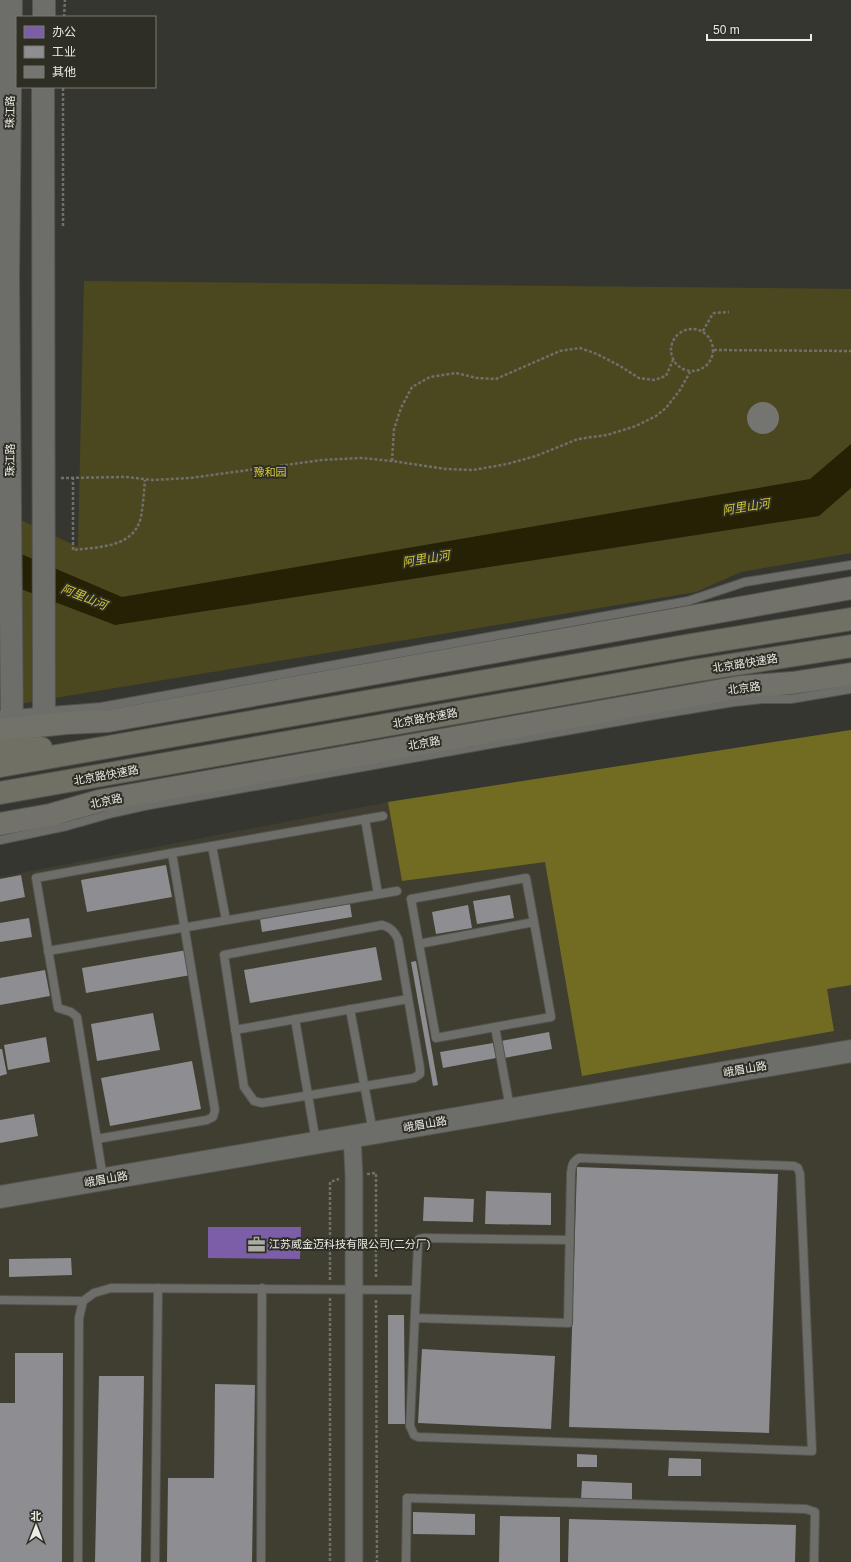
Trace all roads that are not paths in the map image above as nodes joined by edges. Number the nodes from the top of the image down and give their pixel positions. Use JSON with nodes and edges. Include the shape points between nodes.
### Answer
{"nodes":[{"id":1,"x":11,"y":0,"type":"edge"},
{"id":2,"x":44,"y":0,"type":"edge"},
{"id":3,"x":44,"y":16,"type":"edge"},
{"id":4,"x":43,"y":88,"type":"edge"},
{"id":5,"x":5,"y":452,"type":"edge"},
{"id":6,"x":851,"y":565,"type":"edge"},
{"id":7,"x":851,"y":588,"type":"edge"},
{"id":8,"x":851,"y":619,"type":"edge"},
{"id":9,"x":851,"y":646,"type":"edge"},
{"id":10,"x":851,"y":674,"type":"edge"},
{"id":11,"x":851,"y":689,"type":"edge"},
{"id":12,"x":44,"y":719,"type":"junction"},
{"id":13,"x":6,"y":722,"type":"edge"},
{"id":14,"x":128,"y":744,"type":"junction"},
{"id":15,"x":0,"y":750,"type":"edge"},
{"id":16,"x":0,"y":766,"type":"edge"},
{"id":17,"x":69,"y":781,"type":"junction"},
{"id":18,"x":0,"y":793,"type":"edge"},
{"id":19,"x":0,"y":801,"type":"edge"},
{"id":20,"x":383,"y":816,"type":"dead end"},
{"id":21,"x":364,"y":819,"type":"junction"},
{"id":22,"x":0,"y":824,"type":"edge"},
{"id":23,"x":0,"y":840,"type":"edge"},
{"id":24,"x":212,"y":846,"type":"junction"},
{"id":25,"x":172,"y":853,"type":"junction"},
{"id":26,"x":397,"y":891,"type":"dead end"},
{"id":27,"x":378,"y":894,"type":"junction"},
{"id":28,"x":226,"y":920,"type":"junction"},
{"id":29,"x":534,"y":922,"type":"junction"},
{"id":30,"x":184,"y":927,"type":"junction"},
{"id":31,"x":419,"y":944,"type":"junction"},
{"id":32,"x":48,"y":950,"type":"junction"},
{"id":33,"x":408,"y":999,"type":"junction"},
{"id":34,"x":350,"y":1009,"type":"junction"},
{"id":35,"x":296,"y":1019,"type":"junction"},
{"id":36,"x":495,"y":1027,"type":"junction"},
{"id":37,"x":235,"y":1030,"type":"junction"},
{"id":38,"x":851,"y":1051,"type":"edge"},
{"id":39,"x":365,"y":1086,"type":"junction"},
{"id":40,"x":308,"y":1095,"type":"junction"},
{"id":41,"x":510,"y":1109,"type":"junction"},
{"id":42,"x":374,"y":1133,"type":"junction"},
{"id":43,"x":352,"y":1136,"type":"junction"},
{"id":44,"x":97,"y":1139,"type":"junction"},
{"id":45,"x":316,"y":1142,"type":"junction"},
{"id":46,"x":103,"y":1179,"type":"junction"},
{"id":47,"x":0,"y":1197,"type":"edge"},
{"id":48,"x":570,"y":1240,"type":"junction"},
{"id":49,"x":158,"y":1288,"type":"junction"},
{"id":50,"x":262,"y":1288,"type":"junction"},
{"id":51,"x":354,"y":1289,"type":"junction"},
{"id":52,"x":416,"y":1290,"type":"junction"},
{"id":53,"x":0,"y":1300,"type":"edge"},
{"id":54,"x":84,"y":1301,"type":"junction"},
{"id":55,"x":415,"y":1318,"type":"junction"},
{"id":56,"x":78,"y":1562,"type":"edge"},
{"id":57,"x":155,"y":1562,"type":"edge"},
{"id":58,"x":261,"y":1562,"type":"edge"},
{"id":59,"x":354,"y":1562,"type":"edge"},
{"id":60,"x":406,"y":1562,"type":"edge"},
{"id":61,"x":814,"y":1562,"type":"edge"}],
"edges":[{"from":1,"to":5,"type":"street","name":"珠江路"},
{"from":2,"to":3,"type":"street"},
{"from":4,"to":12,"type":"street"},
{"from":5,"to":13,"type":"street","name":"珠江路","via":[[10,518]]},
{"from":6,"to":12,"type":"lane","via":[[745,582],[688,601]]},
{"from":7,"to":12,"type":"main road","via":[[108,721]]},
{"from":8,"to":14,"type":"highway"},
{"from":9,"to":17,"type":"highway","name":"北京路快速路","via":[[694,671]]},
{"from":10,"to":22,"type":"main road","name":"北京路","via":[[792,683],[740,687],[99,801],[50,815]]},
{"from":11,"to":23,"type":"lane","via":[[791,699],[734,702],[626,720],[144,806]]},
{"from":12,"to":13,"type":"main road"},
{"from":14,"to":15,"type":"highway"},
{"from":14,"to":16,"type":"highway"},
{"from":17,"to":18,"type":"highway","name":"北京路快速路"},
{"from":17,"to":19,"type":"highway"},
{"from":20,"to":21,"type":"lane"},
{"from":21,"to":24,"type":"lane"},
{"from":21,"to":27,"type":"lane"},
{"from":24,"to":25,"type":"lane"},
{"from":24,"to":28,"type":"lane"},
{"from":25,"to":30,"type":"lane"},
{"from":25,"to":32,"type":"lane","via":[[36,878]]},
{"from":26,"to":27,"type":"lane"},
{"from":27,"to":28,"type":"lane"},
{"from":28,"to":30,"type":"lane"},
{"from":29,"to":31,"type":"lane"},
{"from":29,"to":31,"type":"lane","via":[[526,878],[411,899]]},
{"from":29,"to":36,"type":"lane","via":[[551,1017]]},
{"from":30,"to":32,"type":"lane"},
{"from":30,"to":44,"type":"lane","via":[[215,1110],[213,1117]]},
{"from":31,"to":36,"type":"lane","via":[[436,1038]]},
{"from":32,"to":44,"type":"lane","via":[[58,1008],[77,1017]]},
{"from":33,"to":34,"type":"lane"},
{"from":33,"to":37,"type":"lane","via":[[398,938],[388,927],[382,925],[224,955]]},
{"from":33,"to":39,"type":"lane","via":[[420,1074],[414,1078]]},
{"from":34,"to":35,"type":"lane"},
{"from":34,"to":39,"type":"lane"},
{"from":35,"to":37,"type":"lane"},
{"from":35,"to":40,"type":"lane"},
{"from":36,"to":41,"type":"lane"},
{"from":37,"to":40,"type":"lane","via":[[244,1087],[254,1101],[262,1103]]},
{"from":38,"to":41,"type":"street","name":"峨眉山路"},
{"from":39,"to":40,"type":"lane"},
{"from":39,"to":42,"type":"lane"},
{"from":40,"to":45,"type":"lane"},
{"from":41,"to":42,"type":"street","name":"峨眉山路"},
{"from":42,"to":43,"type":"street","name":"峨眉山路"},
{"from":43,"to":45,"type":"street","name":"峨眉山路"},
{"from":43,"to":51,"type":"street"},
{"from":44,"to":46,"type":"lane"},
{"from":45,"to":46,"type":"street","name":"峨眉山路"},
{"from":46,"to":47,"type":"street","name":"峨眉山路"},
{"from":48,"to":52,"type":"lane","via":[[419,1239]]},
{"from":48,"to":55,"type":"lane","via":[[568,1323]]},
{"from":48,"to":55,"type":"lane","via":[[572,1165],[574,1160],[579,1158],[787,1164],[798,1168],[812,1452],[418,1437],[414,1435],[410,1426]]},
{"from":49,"to":50,"type":"lane"},
{"from":49,"to":54,"type":"lane","via":[[111,1288],[94,1293]]},
{"from":49,"to":57,"type":"lane"},
{"from":50,"to":51,"type":"lane"},
{"from":50,"to":58,"type":"lane"},
{"from":51,"to":52,"type":"lane"},
{"from":51,"to":59,"type":"street"},
{"from":52,"to":55,"type":"lane"},
{"from":53,"to":54,"type":"lane"},
{"from":54,"to":56,"type":"lane","via":[[79,1318]]},
{"from":60,"to":61,"type":"lane","via":[[407,1498],[806,1509],[815,1512]]}]}
